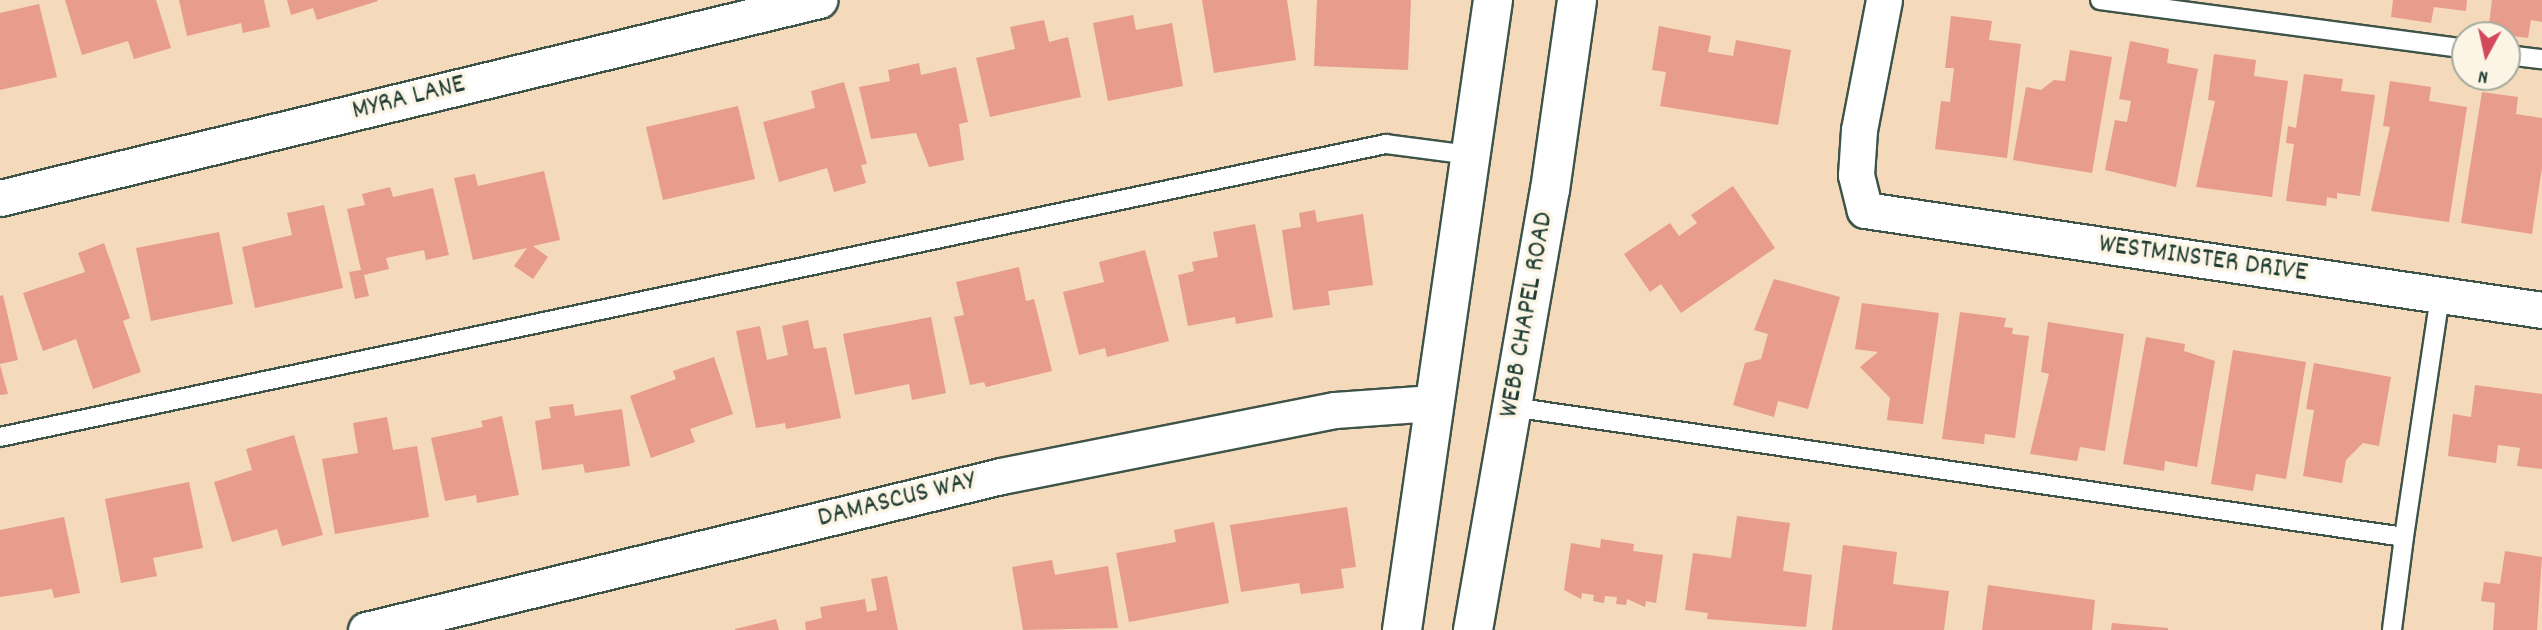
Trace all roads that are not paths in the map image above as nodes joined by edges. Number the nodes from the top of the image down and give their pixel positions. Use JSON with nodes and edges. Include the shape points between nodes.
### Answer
{"nodes":[{"id":1,"x":819,"y":0,"type":"edge"},
{"id":2,"x":1493,"y":0,"type":"edge"},
{"id":3,"x":1577,"y":0,"type":"edge"},
{"id":4,"x":1884,"y":0,"type":"edge"},
{"id":5,"x":2100,"y":0,"type":"edge"},
{"id":6,"x":2451,"y":47,"type":"edge"},
{"id":7,"x":2521,"y":57,"type":"edge"},
{"id":8,"x":2542,"y":60,"type":"edge"},
{"id":9,"x":1469,"y":155,"type":"junction"},
{"id":10,"x":0,"y":198,"type":"edge"},
{"id":11,"x":2440,"y":295,"type":"junction"},
{"id":12,"x":2542,"y":310,"type":"edge"},
{"id":13,"x":1433,"y":403,"type":"junction"},
{"id":14,"x":1512,"y":407,"type":"junction"},
{"id":15,"x":0,"y":437,"type":"edge"},
{"id":16,"x":2404,"y":537,"type":"junction"},
{"id":17,"x":366,"y":630,"type":"edge"},
{"id":18,"x":1402,"y":630,"type":"edge"},
{"id":19,"x":1473,"y":630,"type":"edge"},
{"id":20,"x":2392,"y":630,"type":"edge"}],
"edges":[{"from":1,"to":10,"type":"street","name":"MYRA LANE"},
{"from":2,"to":9,"type":"main road"},
{"from":3,"to":14,"type":"main road","name":"WEBB CHAPEL ROAD"},
{"from":4,"to":11,"type":"street","name":"WESTMINSTER DRIVE","via":[[1859,130],[1856,175],[1865,210]]},
{"from":5,"to":6,"type":"lane"},
{"from":7,"to":8,"type":"lane"},
{"from":9,"to":13,"type":"main road"},
{"from":9,"to":15,"type":"lane","via":[[1386,144]]},
{"from":11,"to":12,"type":"street","name":"WESTMINSTER DRIVE"},
{"from":11,"to":16,"type":"lane"},
{"from":13,"to":17,"type":"street","name":"DAMASCUS WAY","via":[[1335,410],[1001,476]]},
{"from":13,"to":18,"type":"main road"},
{"from":14,"to":16,"type":"lane"},
{"from":14,"to":19,"type":"main road","name":"WEBB CHAPEL ROAD"},
{"from":16,"to":20,"type":"lane"}]}
